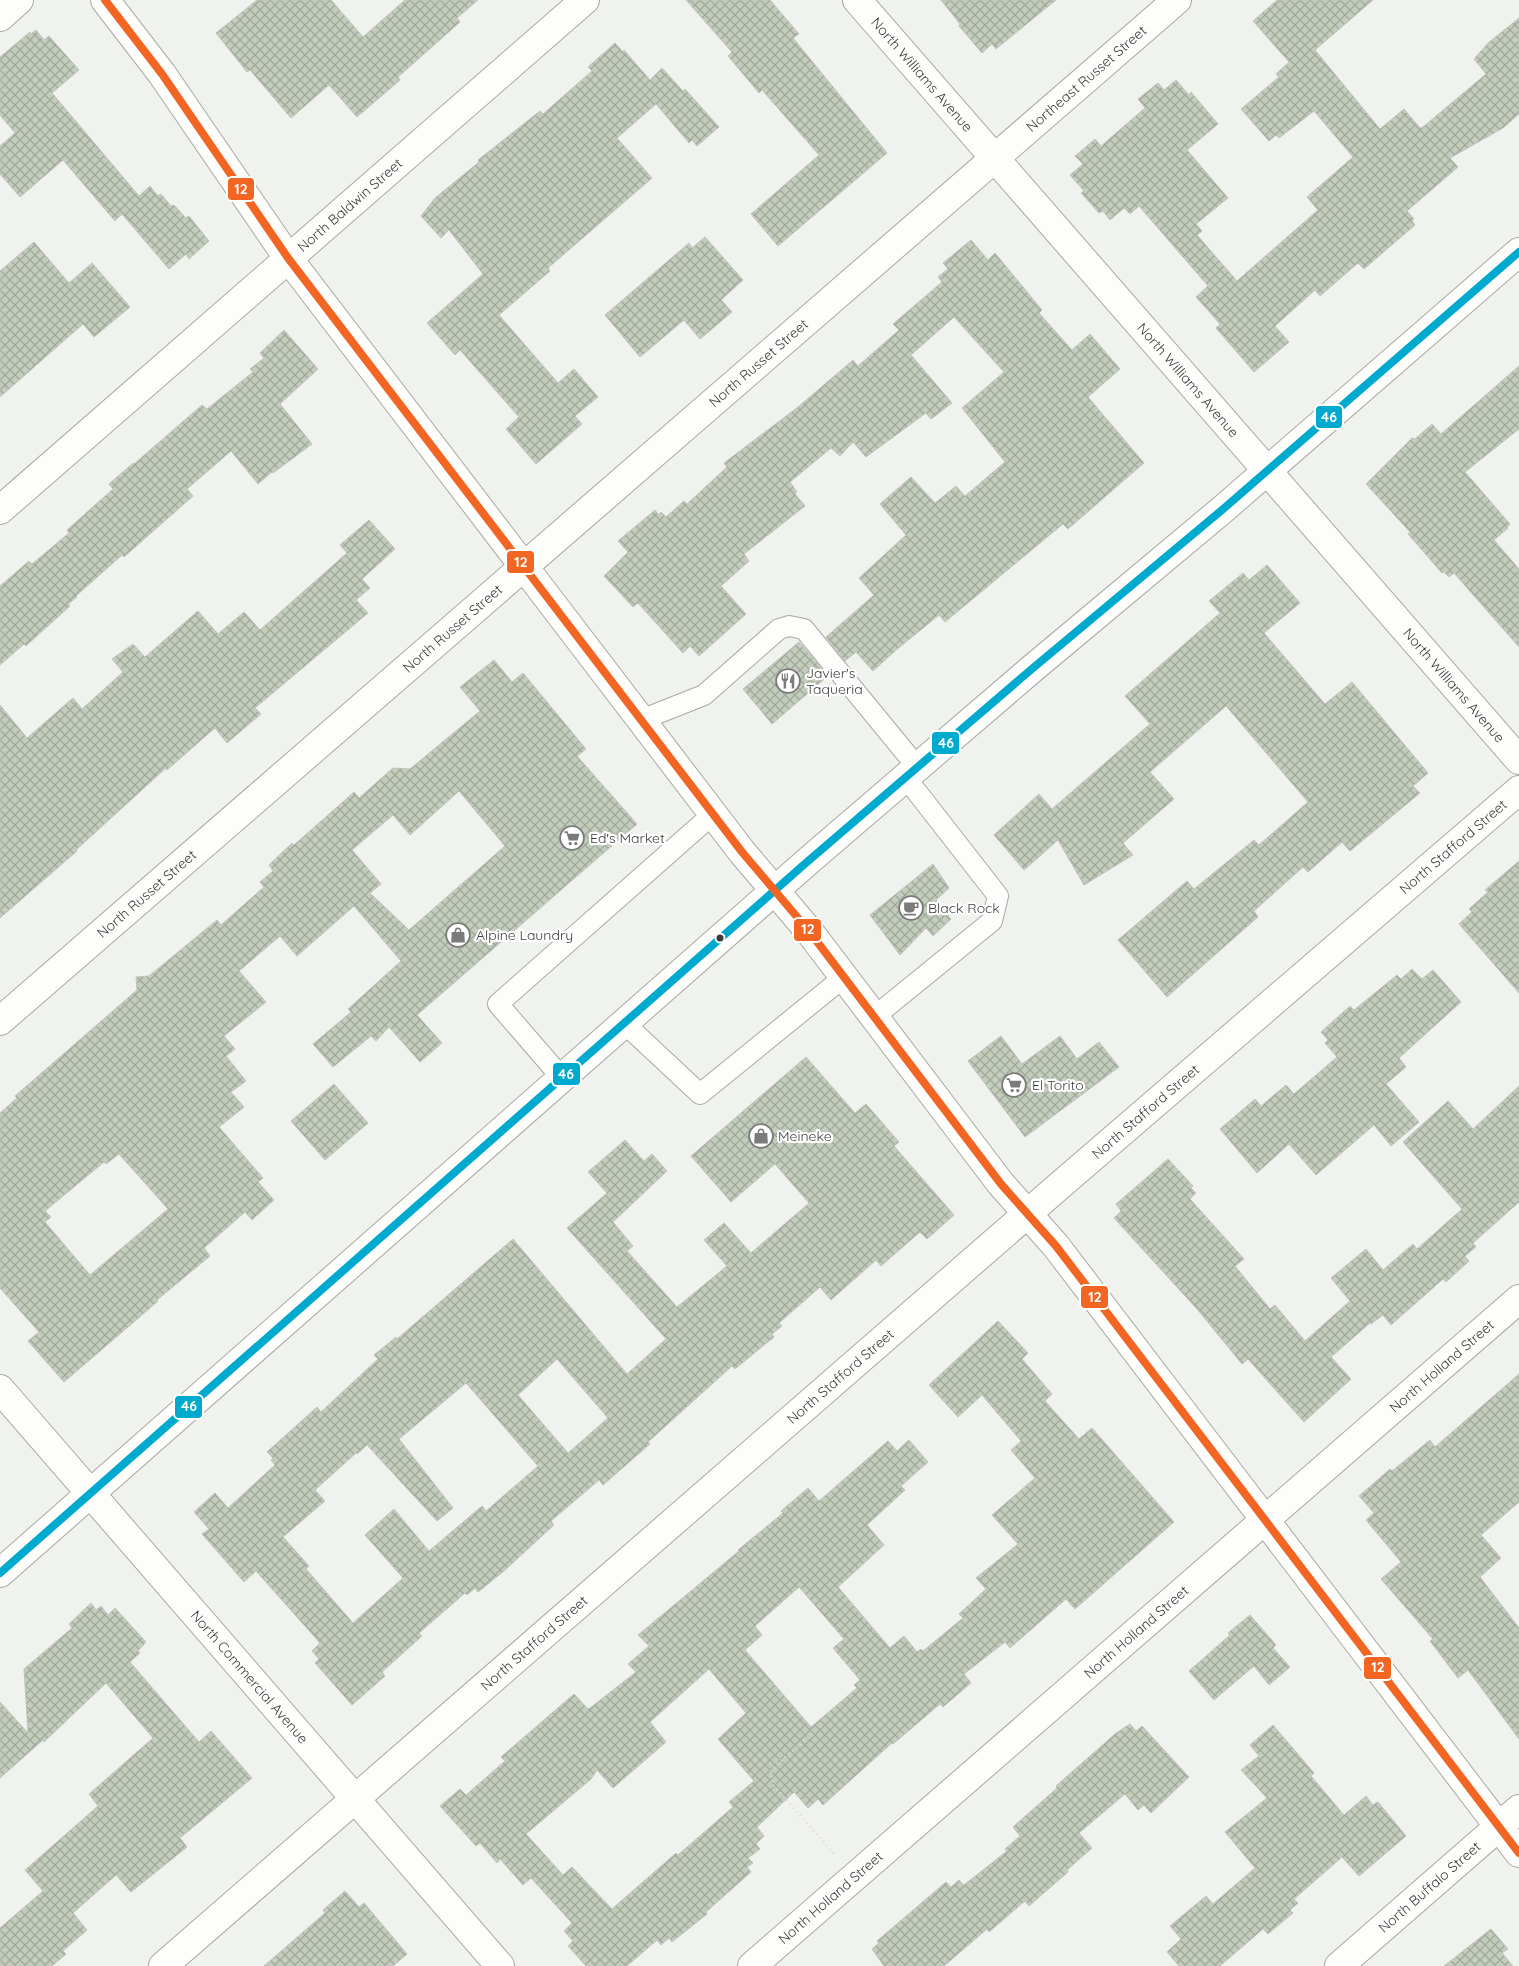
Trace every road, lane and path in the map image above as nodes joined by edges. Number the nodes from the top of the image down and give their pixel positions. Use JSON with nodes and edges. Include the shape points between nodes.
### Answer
{"nodes":[{"id":1,"x":19,"y":0,"type":"edge"},
{"id":2,"x":105,"y":0,"type":"edge"},
{"id":3,"x":585,"y":0,"type":"edge"},
{"id":4,"x":857,"y":0,"type":"edge"},
{"id":5,"x":1177,"y":0,"type":"edge"},
{"id":6,"x":0,"y":17,"type":"edge"},
{"id":7,"x":996,"y":157,"type":"junction"},
{"id":8,"x":1519,"y":252,"type":"edge"},
{"id":9,"x":288,"y":258,"type":"junction"},
{"id":10,"x":1268,"y":470,"type":"junction"},
{"id":11,"x":0,"y":510,"type":"edge"},
{"id":12,"x":523,"y":566,"type":"junction"},
{"id":13,"x":642,"y":720,"type":"junction"},
{"id":14,"x":1519,"y":760,"type":"edge"},
{"id":15,"x":912,"y":773,"type":"junction"},
{"id":16,"x":1519,"y":790,"type":"edge"},
{"id":17,"x":713,"y":814,"type":"junction"},
{"id":18,"x":775,"y":892,"type":"junction"},
{"id":19,"x":844,"y":977,"type":"junction"},
{"id":20,"x":874,"y":1017,"type":"junction"},
{"id":21,"x":0,"y":1021,"type":"edge"},
{"id":22,"x":624,"y":1023,"type":"junction"},
{"id":23,"x":562,"y":1078,"type":"junction"},
{"id":24,"x":1027,"y":1214,"type":"junction"},
{"id":25,"x":1519,"y":1299,"type":"edge"},
{"id":26,"x":0,"y":1389,"type":"edge"},
{"id":27,"x":91,"y":1494,"type":"junction"},
{"id":28,"x":1265,"y":1520,"type":"junction"},
{"id":29,"x":0,"y":1573,"type":"edge"},
{"id":30,"x":812,"y":1734,"type":"dead end"},
{"id":31,"x":355,"y":1800,"type":"junction"},
{"id":32,"x":1519,"y":1809,"type":"edge"},
{"id":33,"x":1499,"y":1826,"type":"junction"},
{"id":34,"x":1519,"y":1853,"type":"edge"},
{"id":35,"x":854,"y":1877,"type":"junction"},
{"id":36,"x":163,"y":1966,"type":"edge"},
{"id":37,"x":500,"y":1966,"type":"edge"},
{"id":38,"x":752,"y":1966,"type":"edge"},
{"id":39,"x":1339,"y":1966,"type":"edge"}],
"edges":[{"from":1,"to":6,"type":"street"},
{"from":2,"to":9,"type":"street","via":[[162,74]]},
{"from":3,"to":9,"type":"street","name":"North Baldwin Street"},
{"from":4,"to":7,"type":"street","name":"North Williams Avenue"},
{"from":5,"to":7,"type":"street","name":"Northeast Russet Street"},
{"from":7,"to":10,"type":"street","name":"North Williams Avenue"},
{"from":7,"to":12,"type":"street","name":"North Russet Street"},
{"from":8,"to":10,"type":"street"},
{"from":9,"to":11,"type":"street","name":"North Baldwin Street"},
{"from":9,"to":12,"type":"street"},
{"from":10,"to":14,"type":"street","name":"North Williams Avenue"},
{"from":10,"to":15,"type":"street"},
{"from":12,"to":13,"type":"street"},
{"from":12,"to":21,"type":"street","name":"North Russet Street"},
{"from":13,"to":15,"type":"lane","via":[[704,695],[779,628],[790,626],[804,629]]},
{"from":13,"to":17,"type":"street"},
{"from":15,"to":18,"type":"street"},
{"from":15,"to":20,"type":"lane","via":[[998,896],[992,921]]},
{"from":16,"to":24,"type":"street","name":"North Stafford Street"},
{"from":17,"to":18,"type":"street"},
{"from":17,"to":23,"type":"lane","via":[[498,1004]]},
{"from":18,"to":19,"type":"street"},
{"from":18,"to":22,"type":"street"},
{"from":19,"to":20,"type":"street"},
{"from":19,"to":22,"type":"lane","via":[[700,1094]]},
{"from":20,"to":24,"type":"street"},
{"from":22,"to":23,"type":"street"},
{"from":23,"to":27,"type":"street"},
{"from":24,"to":28,"type":"street","via":[[1056,1246]]},
{"from":24,"to":31,"type":"street","name":"North Stafford Street"},
{"from":25,"to":28,"type":"street","name":"North Holland Street"},
{"from":26,"to":27,"type":"street","name":"North Commercial Avenue"},
{"from":27,"to":29,"type":"street"},
{"from":27,"to":31,"type":"street","name":"North Commercial Avenue"},
{"from":28,"to":33,"type":"street"},
{"from":28,"to":35,"type":"street","name":"North Holland Street"},
{"from":30,"to":35,"type":"path","via":[[776,1765],[771,1772],[772,1784]]},
{"from":31,"to":36,"type":"street","name":"North Stafford Street"},
{"from":31,"to":37,"type":"street","name":"North Commercial Avenue"},
{"from":32,"to":33,"type":"street","name":"North Buffalo Street"},
{"from":33,"to":34,"type":"street"},
{"from":33,"to":39,"type":"street","name":"North Buffalo Street"},
{"from":35,"to":38,"type":"street","name":"North Holland Street"}]}
